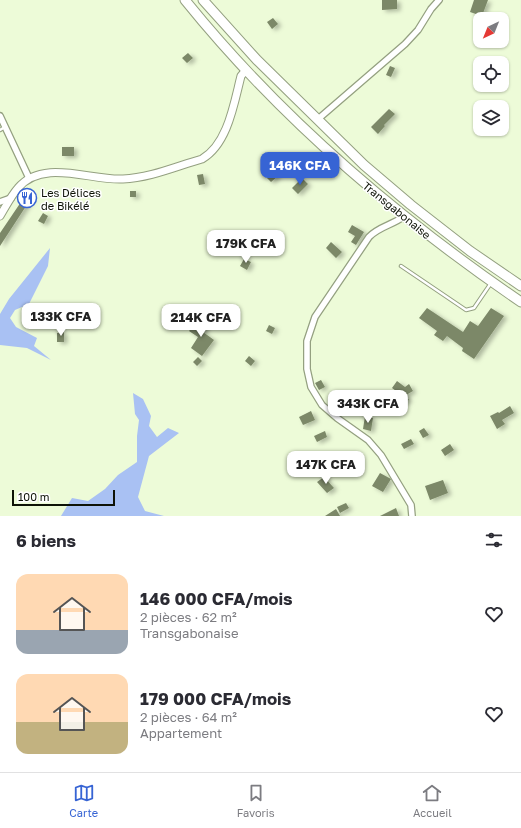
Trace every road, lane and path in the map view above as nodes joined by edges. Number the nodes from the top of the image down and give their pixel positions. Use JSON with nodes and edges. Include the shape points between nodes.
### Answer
{"nodes":[{"id":1,"x":185,"y":0,"type":"edge"},
{"id":2,"x":203,"y":0,"type":"edge"},
{"id":3,"x":439,"y":0,"type":"edge"},
{"id":4,"x":256,"y":60,"type":"junction"},
{"id":5,"x":246,"y":70,"type":"junction"},
{"id":6,"x":0,"y":116,"type":"edge"},
{"id":7,"x":317,"y":120,"type":"junction"},
{"id":8,"x":6,"y":127,"type":"junction"},
{"id":9,"x":0,"y":130,"type":"edge"},
{"id":10,"x":29,"y":178,"type":"junction"},
{"id":11,"x":10,"y":198,"type":"junction"},
{"id":12,"x":0,"y":202,"type":"edge"},
{"id":13,"x":0,"y":216,"type":"edge"},
{"id":14,"x":403,"y":217,"type":"junction"},
{"id":15,"x":401,"y":266,"type":"dead end"},
{"id":16,"x":491,"y":282,"type":"junction"},
{"id":17,"x":521,"y":286,"type":"edge"},
{"id":18,"x":521,"y":302,"type":"edge"},
{"id":19,"x":412,"y":516,"type":"edge"}],
"edges":[{"from":1,"to":5,"type":"highway","name":"Transgabonaise"},
{"from":2,"to":4,"type":"highway","name":"Transgabonaise"},
{"from":3,"to":7,"type":"street","via":[[418,30],[404,44]]},
{"from":4,"to":5,"type":"street"},
{"from":4,"to":7,"type":"highway","name":"Transgabonaise"},
{"from":5,"to":10,"type":"street","via":[[241,76],[230,118],[221,137],[210,154],[202,159],[131,179],[51,173]]},
{"from":5,"to":14,"type":"highway","name":"Transgabonaise","via":[[336,158]]},
{"from":6,"to":8,"type":"street"},
{"from":7,"to":17,"type":"highway","name":"Transgabonaise","via":[[411,205],[470,251]]},
{"from":8,"to":9,"type":"lane"},
{"from":8,"to":10,"type":"street"},
{"from":10,"to":11,"type":"street"},
{"from":11,"to":12,"type":"street"},
{"from":11,"to":13,"type":"street"},
{"from":14,"to":16,"type":"highway","name":"Transgabonaise"},
{"from":14,"to":19,"type":"street","via":[[391,225],[376,230],[369,237],[315,317],[307,341],[307,369],[311,387],[322,405],[368,440],[381,455],[400,483],[411,505]]},
{"from":15,"to":16,"type":"lane","via":[[466,310],[474,308]]},
{"from":16,"to":18,"type":"highway","name":"Transgabonaise"}]}
